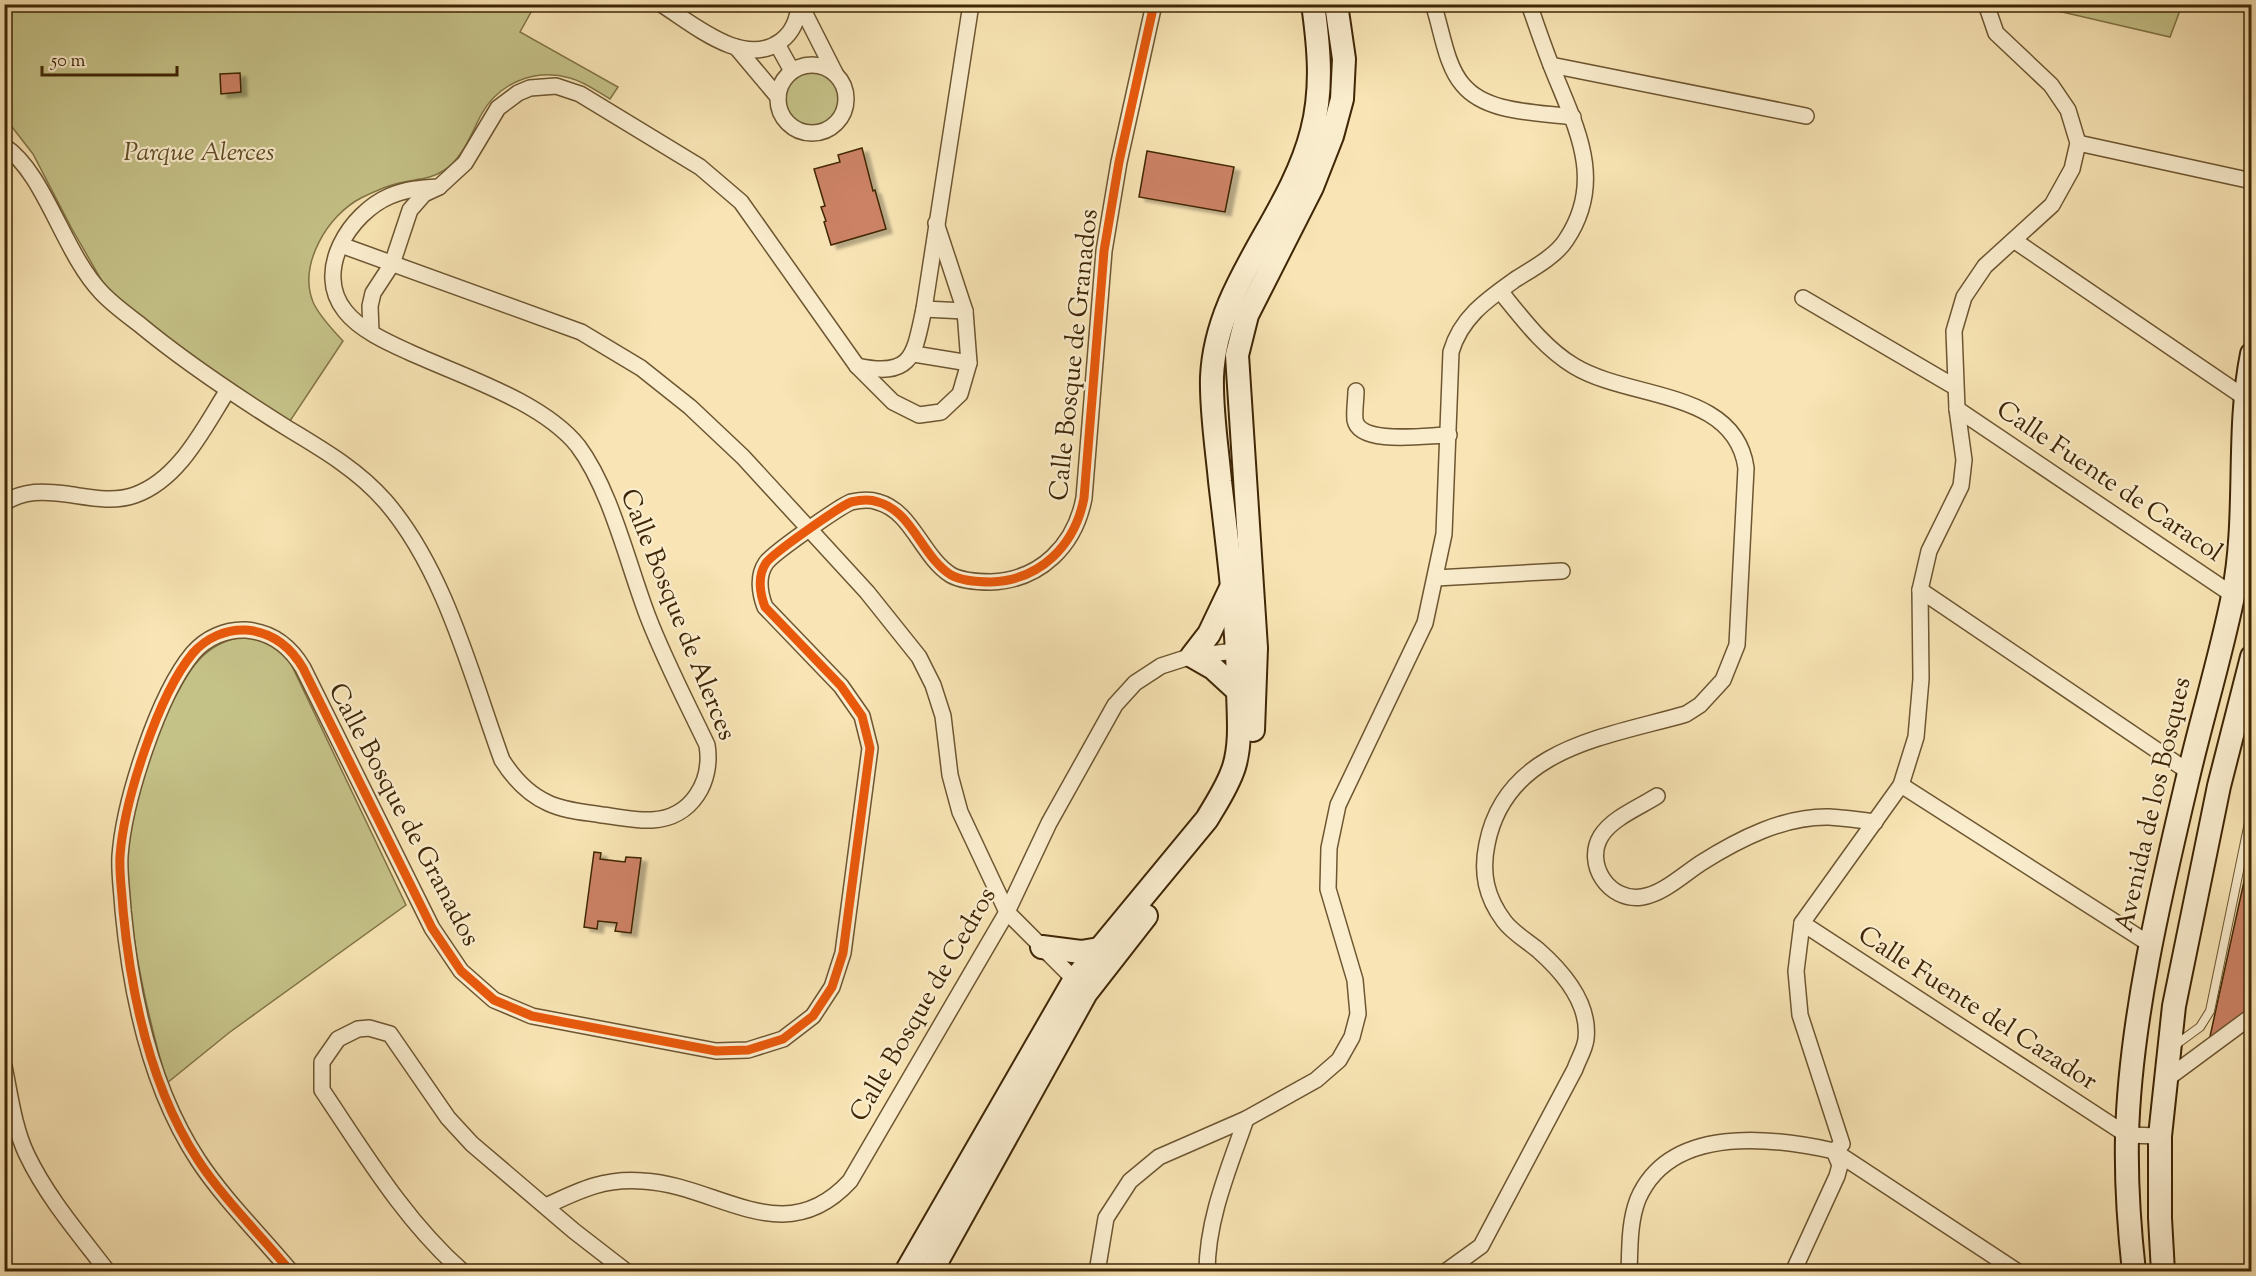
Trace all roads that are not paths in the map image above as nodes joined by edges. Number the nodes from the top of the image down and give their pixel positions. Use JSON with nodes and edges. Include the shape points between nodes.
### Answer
{"nodes":[{"id":1,"x":661,"y":4,"type":"edge"},
{"id":2,"x":800,"y":4,"type":"edge"},
{"id":3,"x":971,"y":4,"type":"edge"},
{"id":4,"x":1154,"y":4,"type":"edge"},
{"id":5,"x":1313,"y":4,"type":"edge"},
{"id":6,"x":1336,"y":4,"type":"edge"},
{"id":7,"x":1529,"y":4,"type":"edge"},
{"id":8,"x":1986,"y":4,"type":"edge"},
{"id":9,"x":1434,"y":7,"type":"dead end"},
{"id":10,"x":777,"y":44,"type":"junction"},
{"id":11,"x":735,"y":47,"type":"junction"},
{"id":12,"x":1551,"y":64,"type":"junction"},
{"id":13,"x":792,"y":71,"type":"junction"},
{"id":14,"x":835,"y":73,"type":"junction"},
{"id":15,"x":777,"y":97,"type":"junction"},
{"id":16,"x":1573,"y":117,"type":"junction"},
{"id":17,"x":1806,"y":117,"type":"dead end"},
{"id":18,"x":2078,"y":143,"type":"junction"},
{"id":19,"x":4,"y":146,"type":"edge"},
{"id":20,"x":2252,"y":182,"type":"edge"},
{"id":21,"x":439,"y":187,"type":"junction"},
{"id":22,"x":936,"y":223,"type":"junction"},
{"id":23,"x":2015,"y":241,"type":"junction"},
{"id":24,"x":341,"y":245,"type":"junction"},
{"id":25,"x":392,"y":264,"type":"junction"},
{"id":26,"x":1500,"y":291,"type":"junction"},
{"id":27,"x":1803,"y":298,"type":"dead end"},
{"id":28,"x":924,"y":309,"type":"junction"},
{"id":29,"x":965,"y":311,"type":"junction"},
{"id":30,"x":371,"y":332,"type":"junction"},
{"id":31,"x":914,"y":354,"type":"junction"},
{"id":32,"x":2252,"y":354,"type":"edge"},
{"id":33,"x":969,"y":363,"type":"junction"},
{"id":34,"x":857,"y":366,"type":"junction"},
{"id":35,"x":1955,"y":387,"type":"junction"},
{"id":36,"x":228,"y":390,"type":"junction"},
{"id":37,"x":1356,"y":391,"type":"dead end"},
{"id":38,"x":2244,"y":397,"type":"junction"},
{"id":39,"x":1957,"y":409,"type":"junction"},
{"id":40,"x":1449,"y":435,"type":"junction"},
{"id":41,"x":4,"y":503,"type":"edge"},
{"id":42,"x":809,"y":531,"type":"junction"},
{"id":43,"x":1562,"y":571,"type":"dead end"},
{"id":44,"x":1436,"y":578,"type":"junction"},
{"id":45,"x":1232,"y":586,"type":"junction"},
{"id":46,"x":1920,"y":590,"type":"junction"},
{"id":47,"x":2234,"y":595,"type":"junction"},
{"id":48,"x":1247,"y":650,"type":"junction"},
{"id":49,"x":1192,"y":656,"type":"junction"},
{"id":50,"x":2252,"y":657,"type":"edge"},
{"id":51,"x":2248,"y":682,"type":"edge"},
{"id":52,"x":1238,"y":691,"type":"junction"},
{"id":53,"x":2189,"y":772,"type":"junction"},
{"id":54,"x":1901,"y":785,"type":"junction"},
{"id":55,"x":1657,"y":796,"type":"dead end"},
{"id":56,"x":2252,"y":808,"type":"edge"},
{"id":57,"x":1875,"y":822,"type":"junction"},
{"id":58,"x":1006,"y":912,"type":"junction"},
{"id":59,"x":1802,"y":923,"type":"junction"},
{"id":60,"x":2151,"y":945,"type":"junction"},
{"id":61,"x":1041,"y":947,"type":"junction"},
{"id":62,"x":1099,"y":949,"type":"junction"},
{"id":63,"x":1081,"y":986,"type":"junction"},
{"id":64,"x":2252,"y":1016,"type":"edge"},
{"id":65,"x":2168,"y":1051,"type":"junction"},
{"id":66,"x":4,"y":1066,"type":"edge"},
{"id":67,"x":2164,"y":1081,"type":"junction"},
{"id":68,"x":1246,"y":1119,"type":"junction"},
{"id":69,"x":2127,"y":1135,"type":"junction"},
{"id":70,"x":2160,"y":1136,"type":"junction"},
{"id":71,"x":1834,"y":1151,"type":"junction"},
{"id":72,"x":546,"y":1206,"type":"junction"},
{"id":73,"x":108,"y":1272,"type":"edge"},
{"id":74,"x":291,"y":1272,"type":"edge"},
{"id":75,"x":463,"y":1272,"type":"edge"},
{"id":76,"x":627,"y":1272,"type":"edge"},
{"id":77,"x":906,"y":1272,"type":"edge"},
{"id":78,"x":931,"y":1272,"type":"edge"},
{"id":79,"x":1097,"y":1272,"type":"edge"},
{"id":80,"x":1207,"y":1272,"type":"edge"},
{"id":81,"x":1445,"y":1272,"type":"edge"},
{"id":82,"x":1629,"y":1272,"type":"edge"},
{"id":83,"x":1793,"y":1272,"type":"edge"},
{"id":84,"x":2018,"y":1272,"type":"edge"},
{"id":85,"x":2134,"y":1272,"type":"edge"},
{"id":86,"x":2163,"y":1272,"type":"edge"}],
"edges":[{"from":1,"to":11,"type":"street"},
{"from":2,"to":10,"type":"street","via":[[791,30]]},
{"from":2,"to":14,"type":"street"},
{"from":3,"to":22,"type":"street"},
{"from":4,"to":42,"type":"street","name":"Calle Bosque de Granados","via":[[1104,251],[1084,498],[1070,539],[1054,558],[1028,574],[982,582],[951,575],[924,548],[900,515],[877,501],[851,502]]},
{"from":5,"to":45,"type":"street","via":[[1320,59],[1312,132],[1293,179],[1226,308],[1215,346],[1212,379]]},
{"from":6,"to":48,"type":"street","via":[[1344,59],[1342,99],[1332,136],[1312,187],[1247,315],[1237,355]]},
{"from":7,"to":12,"type":"street"},
{"from":8,"to":18,"type":"street","via":[[1995,33],[2051,85],[2068,110]]},
{"from":9,"to":16,"type":"street","via":[[1452,66],[1462,85],[1479,99]]},
{"from":10,"to":11,"type":"street","via":[[757,50]]},
{"from":10,"to":13,"type":"street"},
{"from":11,"to":15,"type":"street"},
{"from":12,"to":16,"type":"street"},
{"from":12,"to":17,"type":"street"},
{"from":13,"to":14,"type":"street","via":[[806,65],[822,66]]},
{"from":13,"to":15,"type":"street","via":[[782,82]]},
{"from":14,"to":15,"type":"street","via":[[844,86],[842,116],[817,133],[802,132],[789,124],[780,112]]},
{"from":16,"to":26,"type":"street","via":[[1586,166],[1583,208],[1565,242]]},
{"from":18,"to":20,"type":"street"},
{"from":18,"to":23,"type":"street","via":[[2072,169],[2052,205]]},
{"from":19,"to":36,"type":"street","name":"Calle Bosque de Alerces","via":[[30,172],[73,256],[101,293],[183,361]]},
{"from":21,"to":24,"type":"street","name":"Calle Bosque de Alerces","via":[[403,191],[388,197],[363,215]]},
{"from":21,"to":25,"type":"street","via":[[424,194],[410,210]]},
{"from":21,"to":34,"type":"street","via":[[476,149],[490,118],[507,100],[543,86],[574,91],[700,167],[741,201]]},
{"from":22,"to":28,"type":"street"},
{"from":22,"to":29,"type":"street"},
{"from":23,"to":35,"type":"street","via":[[1985,266],[1964,297],[1954,331]]},
{"from":23,"to":38,"type":"street"},
{"from":24,"to":25,"type":"street"},
{"from":24,"to":30,"type":"street","name":"Calle Bosque de Alerces","via":[[333,277],[337,298],[352,319]]},
{"from":25,"to":30,"type":"street","via":[[373,293],[369,312]]},
{"from":25,"to":42,"type":"street","via":[[581,332],[641,368],[743,457]]},
{"from":26,"to":40,"type":"street","via":[[1476,310],[1453,342]]},
{"from":26,"to":81,"type":"street","via":[[1552,350],[1575,367],[1706,411],[1731,430],[1746,468],[1738,632],[1729,669],[1700,705],[1686,714],[1568,748],[1532,768],[1509,790],[1490,825],[1483,862],[1487,895],[1505,923],[1566,980],[1583,1009],[1586,1039],[1575,1069],[1481,1246]]},
{"from":27,"to":35,"type":"street"},
{"from":28,"to":29,"type":"street"},
{"from":28,"to":31,"type":"street"},
{"from":29,"to":33,"type":"street"},
{"from":30,"to":36,"type":"street","name":"Calle Bosque de Alerces","via":[[536,409],[564,432],[587,459],[649,620],[707,745],[706,780],[697,796],[676,814],[654,820],[560,808],[518,782],[502,760],[437,582],[412,537],[384,500],[332,455]]},
{"from":31,"to":33,"type":"street"},
{"from":31,"to":34,"type":"street","via":[[898,367],[878,370]]},
{"from":32,"to":38,"type":"street","name":"Avenida de los Bosques"},
{"from":33,"to":34,"type":"street","via":[[960,394],[941,412],[919,415],[893,402]]},
{"from":35,"to":39,"type":"street"},
{"from":36,"to":41,"type":"street","via":[[183,459],[161,480],[135,495],[105,499],[35,490]]},
{"from":37,"to":40,"type":"street","via":[[1355,420],[1370,436]]},
{"from":38,"to":47,"type":"street","name":"Avenida de los Bosques","via":[[2243,512]]},
{"from":39,"to":46,"type":"street","via":[[1964,460],[1961,486],[1929,551]]},
{"from":39,"to":47,"type":"street","name":"Calle Fuente de Caracol"},
{"from":40,"to":44,"type":"street","via":[[1444,534]]},
{"from":42,"to":58,"type":"street","via":[[867,592],[919,657],[943,716],[950,775],[960,812]]},
{"from":42,"to":74,"type":"street","name":"Calle Bosque de Granados","via":[[766,562],[760,580],[762,598],[770,615],[841,686],[862,716],[870,748],[843,953],[832,987],[813,1016],[783,1039],[748,1050],[716,1051],[532,1016],[494,1000],[461,971],[432,928],[303,668],[288,648],[266,634],[234,631],[204,643],[186,663],[159,713],[138,770],[129,811],[120,856],[127,948],[142,1023],[160,1085],[178,1127],[199,1162]]},
{"from":43,"to":44,"type":"street"},
{"from":44,"to":68,"type":"street","via":[[1425,623],[1338,805],[1329,848],[1328,889],[1355,980],[1358,1014],[1352,1037],[1339,1060],[1316,1080]]},
{"from":45,"to":48,"type":"street"},
{"from":45,"to":49,"type":"street","via":[[1222,611]]},
{"from":46,"to":53,"type":"street"},
{"from":46,"to":54,"type":"street","via":[[1921,679],[1916,737]]},
{"from":47,"to":53,"type":"street","name":"Avenida de los Bosques"},
{"from":48,"to":49,"type":"street","name":"Calle Bosque de Cedros"},
{"from":48,"to":52,"type":"street"},
{"from":48,"to":63,"type":"street","via":[[1252,740],[1238,793],[1223,820]]},
{"from":49,"to":52,"type":"street"},
{"from":49,"to":58,"type":"street","name":"Calle Bosque de Cedros","via":[[1147,674],[1115,705],[1049,823]]},
{"from":50,"to":51,"type":"street"},
{"from":51,"to":65,"type":"street","via":[[2218,786]]},
{"from":52,"to":62,"type":"street","via":[[1238,740],[1224,792],[1207,819]]},
{"from":53,"to":60,"type":"street","name":"Avenida de los Bosques"},
{"from":54,"to":57,"type":"street"},
{"from":54,"to":60,"type":"street"},
{"from":55,"to":57,"type":"street","via":[[1607,828],[1597,844],[1599,873],[1620,894],[1651,895],[1749,836],[1790,822],[1827,817]]},
{"from":56,"to":65,"type":"lane","via":[[2210,1011],[2200,1027]]},
{"from":57,"to":59,"type":"street"},
{"from":58,"to":61,"type":"street"},
{"from":58,"to":72,"type":"street","name":"Calle Bosque de Cedros","via":[[850,1181],[831,1198],[808,1211],[767,1215],[662,1184],[629,1180],[596,1184]]},
{"from":59,"to":69,"type":"street","name":"Calle Fuente del Cazador"},
{"from":59,"to":71,"type":"street","via":[[1796,971],[1800,1015],[1840,1134],[1842,1144]]},
{"from":60,"to":69,"type":"street","name":"Avenida de los Bosques"},
{"from":61,"to":62,"type":"street","via":[[1081,952]]},
{"from":61,"to":63,"type":"street"},
{"from":62,"to":63,"type":"street"},
{"from":63,"to":77,"type":"street"},
{"from":63,"to":78,"type":"street"},
{"from":64,"to":67,"type":"street"},
{"from":65,"to":67,"type":"street"},
{"from":66,"to":73,"type":"street","via":[[26,1153],[51,1196]]},
{"from":67,"to":70,"type":"street"},
{"from":68,"to":79,"type":"street","via":[[1159,1158],[1130,1181],[1106,1218]]},
{"from":68,"to":80,"type":"street","via":[[1220,1194],[1207,1251]]},
{"from":69,"to":70,"type":"street"},
{"from":69,"to":85,"type":"street","name":"Avenida de los Bosques"},
{"from":70,"to":86,"type":"street"},
{"from":71,"to":82,"type":"street","via":[[1746,1141],[1702,1146],[1676,1156],[1654,1174],[1639,1198],[1631,1228]]},
{"from":71,"to":83,"type":"street","via":[[1840,1165],[1837,1176]]},
{"from":71,"to":84,"type":"street"},
{"from":72,"to":75,"type":"street","via":[[472,1144],[448,1118],[390,1034],[358,1029],[338,1039],[322,1062],[322,1090],[401,1205]]},
{"from":72,"to":76,"type":"street"}]}
